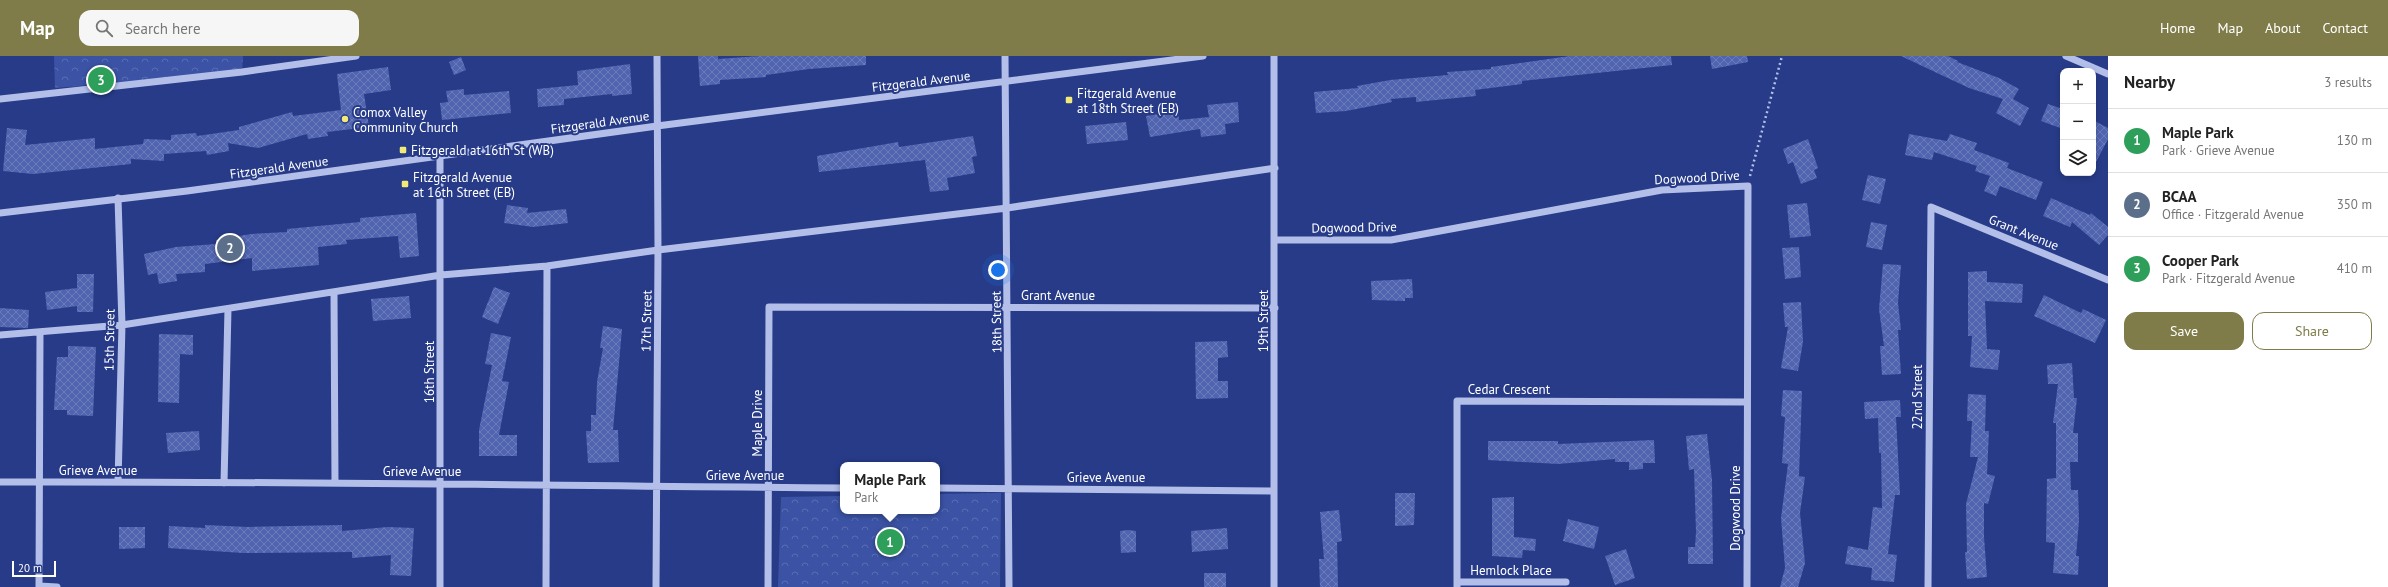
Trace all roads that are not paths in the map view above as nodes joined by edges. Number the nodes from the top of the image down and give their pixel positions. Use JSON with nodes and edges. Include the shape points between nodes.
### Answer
{"nodes":[{"id":1,"x":356,"y":56,"type":"edge"},
{"id":2,"x":657,"y":56,"type":"edge"},
{"id":3,"x":1005,"y":56,"type":"edge"},
{"id":4,"x":1203,"y":56,"type":"edge"},
{"id":5,"x":1274,"y":56,"type":"edge"},
{"id":6,"x":2066,"y":56,"type":"edge"},
{"id":7,"x":2108,"y":74,"type":"edge"},
{"id":8,"x":1006,"y":83,"type":"junction"},
{"id":9,"x":0,"y":99,"type":"edge"},
{"id":10,"x":657,"y":126,"type":"junction"},
{"id":11,"x":440,"y":157,"type":"junction"},
{"id":12,"x":1275,"y":168,"type":"junction"},
{"id":13,"x":118,"y":198,"type":"junction"},
{"id":14,"x":1931,"y":207,"type":"joint"},
{"id":15,"x":1007,"y":208,"type":"junction"},
{"id":16,"x":0,"y":213,"type":"edge"},
{"id":17,"x":1275,"y":240,"type":"junction"},
{"id":18,"x":658,"y":250,"type":"junction"},
{"id":19,"x":547,"y":266,"type":"junction"},
{"id":20,"x":441,"y":275,"type":"junction"},
{"id":21,"x":2108,"y":280,"type":"edge"},
{"id":22,"x":334,"y":293,"type":"junction"},
{"id":23,"x":769,"y":307,"type":"joint"},
{"id":24,"x":1008,"y":307,"type":"junction"},
{"id":25,"x":1275,"y":308,"type":"junction"},
{"id":26,"x":228,"y":309,"type":"junction"},
{"id":27,"x":122,"y":325,"type":"junction"},
{"id":28,"x":40,"y":333,"type":"junction"},
{"id":29,"x":0,"y":335,"type":"edge"},
{"id":30,"x":1746,"y":402,"type":"junction"},
{"id":31,"x":0,"y":482,"type":"edge"},
{"id":32,"x":39,"y":482,"type":"junction"},
{"id":33,"x":118,"y":482,"type":"junction"},
{"id":34,"x":441,"y":482,"type":"junction"},
{"id":35,"x":224,"y":483,"type":"junction"},
{"id":36,"x":335,"y":483,"type":"junction"},
{"id":37,"x":547,"y":486,"type":"junction"},
{"id":38,"x":656,"y":487,"type":"junction"},
{"id":39,"x":769,"y":487,"type":"junction"},
{"id":40,"x":840,"y":488,"type":"edge"},
{"id":41,"x":940,"y":488,"type":"edge"},
{"id":42,"x":1010,"y":489,"type":"junction"},
{"id":43,"x":1274,"y":491,"type":"junction"},
{"id":44,"x":1566,"y":582,"type":"dead end"},
{"id":45,"x":1457,"y":584,"type":"edge"},
{"id":46,"x":39,"y":587,"type":"edge"},
{"id":47,"x":57,"y":587,"type":"edge"},
{"id":48,"x":440,"y":587,"type":"edge"},
{"id":49,"x":546,"y":587,"type":"edge"},
{"id":50,"x":656,"y":587,"type":"edge"},
{"id":51,"x":768,"y":587,"type":"edge"},
{"id":52,"x":1010,"y":587,"type":"edge"},
{"id":53,"x":1274,"y":587,"type":"edge"},
{"id":54,"x":1747,"y":587,"type":"edge"},
{"id":55,"x":1928,"y":587,"type":"edge"}],
"edges":[{"from":1,"to":9,"type":"street","via":[[242,72]]},
{"from":2,"to":10,"type":"street","name":"17th Street"},
{"from":3,"to":8,"type":"street","name":"18th Street"},
{"from":4,"to":8,"type":"street","name":"Fitzgerald Avenue"},
{"from":5,"to":12,"type":"street","name":"19th Street"},
{"from":6,"to":7,"type":"street"},
{"from":8,"to":10,"type":"street","name":"Fitzgerald Avenue"},
{"from":8,"to":15,"type":"street","name":"18th Street"},
{"from":10,"to":11,"type":"street","name":"Fitzgerald Avenue"},
{"from":10,"to":18,"type":"street","name":"17th Street"},
{"from":11,"to":13,"type":"street","name":"Fitzgerald Avenue"},
{"from":11,"to":20,"type":"street","name":"16th Street"},
{"from":12,"to":15,"type":"street"},
{"from":12,"to":17,"type":"street","name":"19th Street"},
{"from":13,"to":16,"type":"street","name":"Fitzgerald Avenue"},
{"from":13,"to":27,"type":"street","name":"15th Street"},
{"from":14,"to":21,"type":"street","name":"Grant Avenue"},
{"from":14,"to":55,"type":"street","name":"22nd Street"},
{"from":15,"to":18,"type":"street"},
{"from":15,"to":24,"type":"street","name":"18th Street"},
{"from":17,"to":25,"type":"street","name":"19th Street"},
{"from":17,"to":30,"type":"street","name":"Dogwood Drive","via":[[1391,240],[1662,190],[1748,186]]},
{"from":18,"to":19,"type":"street"},
{"from":18,"to":38,"type":"street","name":"17th Street"},
{"from":19,"to":20,"type":"street"},
{"from":19,"to":37,"type":"street"},
{"from":20,"to":22,"type":"street"},
{"from":20,"to":34,"type":"street","name":"16th Street"},
{"from":22,"to":26,"type":"street"},
{"from":22,"to":36,"type":"street"},
{"from":23,"to":24,"type":"street","name":"Grant Avenue"},
{"from":23,"to":39,"type":"street","name":"Maple Drive"},
{"from":24,"to":25,"type":"street","name":"Grant Avenue"},
{"from":24,"to":42,"type":"street","name":"18th Street"},
{"from":25,"to":43,"type":"street","name":"19th Street"},
{"from":26,"to":27,"type":"street"},
{"from":26,"to":35,"type":"street"},
{"from":27,"to":28,"type":"street"},
{"from":27,"to":33,"type":"street","name":"15th Street"},
{"from":28,"to":29,"type":"street"},
{"from":28,"to":32,"type":"street"},
{"from":30,"to":45,"type":"street","name":"Cedar Crescent","via":[[1457,401]]},
{"from":30,"to":54,"type":"street","name":"Dogwood Drive"},
{"from":31,"to":32,"type":"street","name":"Grieve Avenue"},
{"from":32,"to":33,"type":"street","name":"Grieve Avenue"},
{"from":32,"to":46,"type":"street"},
{"from":33,"to":35,"type":"street","name":"Grieve Avenue"},
{"from":34,"to":36,"type":"street","name":"Grieve Avenue"},
{"from":34,"to":37,"type":"street","name":"Grieve Avenue"},
{"from":34,"to":48,"type":"street","name":"16th Street"},
{"from":35,"to":36,"type":"street","name":"Grieve Avenue"},
{"from":37,"to":38,"type":"street","name":"Grieve Avenue"},
{"from":37,"to":49,"type":"street"},
{"from":38,"to":39,"type":"street","name":"Grieve Avenue"},
{"from":38,"to":50,"type":"street","name":"17th Street"},
{"from":39,"to":40,"type":"street","name":"Grieve Avenue"},
{"from":39,"to":51,"type":"street","name":"Maple Drive"},
{"from":41,"to":42,"type":"street","name":"Grieve Avenue"},
{"from":42,"to":43,"type":"street","name":"Grieve Avenue"},
{"from":42,"to":52,"type":"street","name":"18th Street"},
{"from":43,"to":53,"type":"street","name":"19th Street"},
{"from":44,"to":45,"type":"street","name":"Hemlock Place"},
{"from":46,"to":47,"type":"street"}]}
